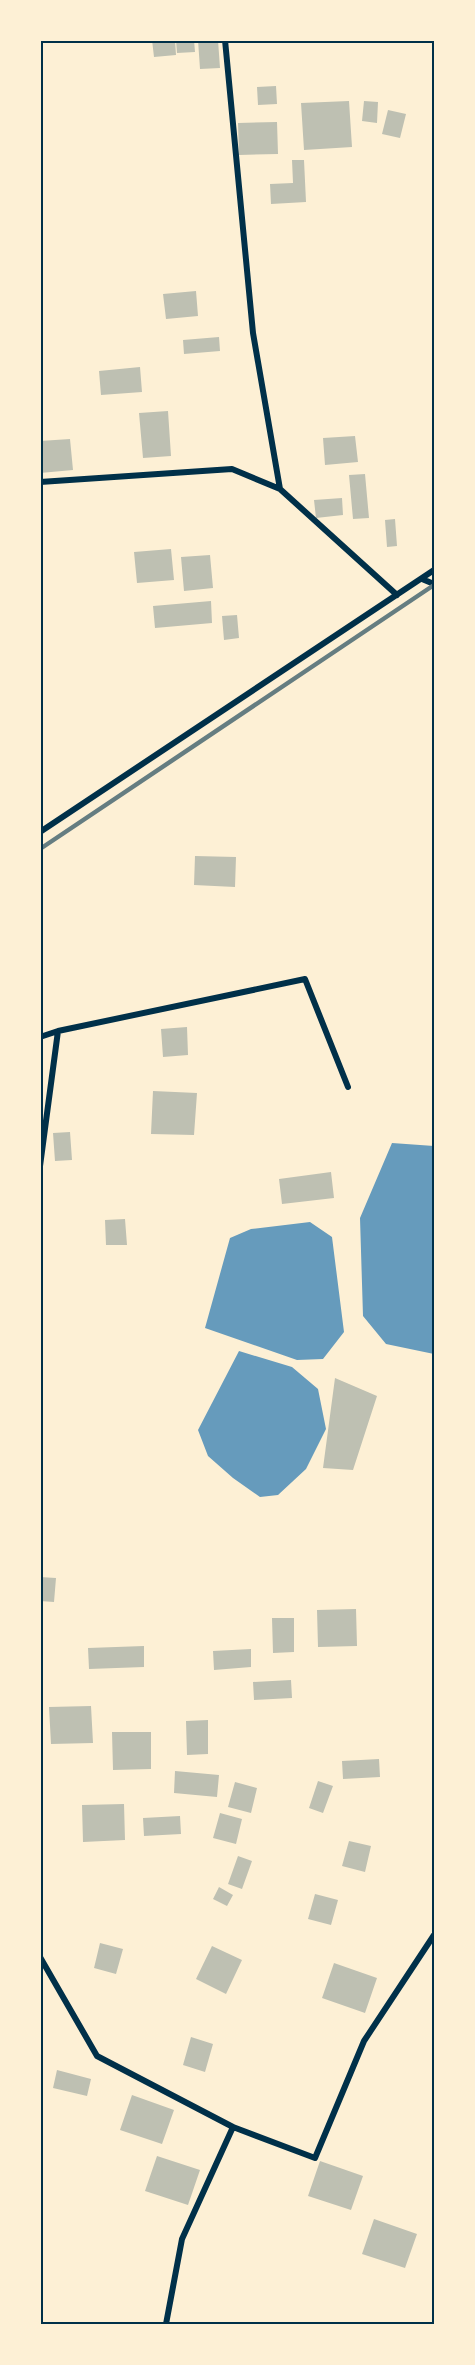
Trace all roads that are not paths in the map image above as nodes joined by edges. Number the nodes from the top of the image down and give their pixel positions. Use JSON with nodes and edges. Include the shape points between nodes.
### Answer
{"nodes":[{"id":1,"x":225,"y":40,"type":"edge"},
{"id":2,"x":40,"y":482,"type":"edge"},
{"id":3,"x":280,"y":489,"type":"junction"},
{"id":4,"x":435,"y":570,"type":"edge"},
{"id":5,"x":422,"y":579,"type":"junction"},
{"id":6,"x":435,"y":584,"type":"edge"},
{"id":7,"x":397,"y":595,"type":"junction"},
{"id":8,"x":40,"y":832,"type":"edge"},
{"id":9,"x":58,"y":1031,"type":"junction"},
{"id":10,"x":40,"y":1037,"type":"edge"},
{"id":11,"x":348,"y":1087,"type":"dead end"},
{"id":12,"x":40,"y":1166,"type":"edge"},
{"id":13,"x":435,"y":1935,"type":"edge"},
{"id":14,"x":40,"y":1957,"type":"edge"},
{"id":15,"x":233,"y":2127,"type":"junction"},
{"id":16,"x":166,"y":2325,"type":"edge"}],
"edges":[{"from":1,"to":3,"type":"street","via":[[252,333]]},
{"from":2,"to":3,"type":"street","via":[[232,469]]},
{"from":3,"to":7,"type":"street"},
{"from":4,"to":5,"type":"street"},
{"from":5,"to":6,"type":"street"},
{"from":5,"to":7,"type":"street"},
{"from":7,"to":8,"type":"street"},
{"from":9,"to":10,"type":"street"},
{"from":9,"to":11,"type":"street","via":[[305,979]]},
{"from":9,"to":12,"type":"street"},
{"from":13,"to":15,"type":"street","via":[[364,2041],[315,2158]]},
{"from":14,"to":15,"type":"street","via":[[97,2056]]},
{"from":15,"to":16,"type":"street","via":[[182,2239]]}]}
